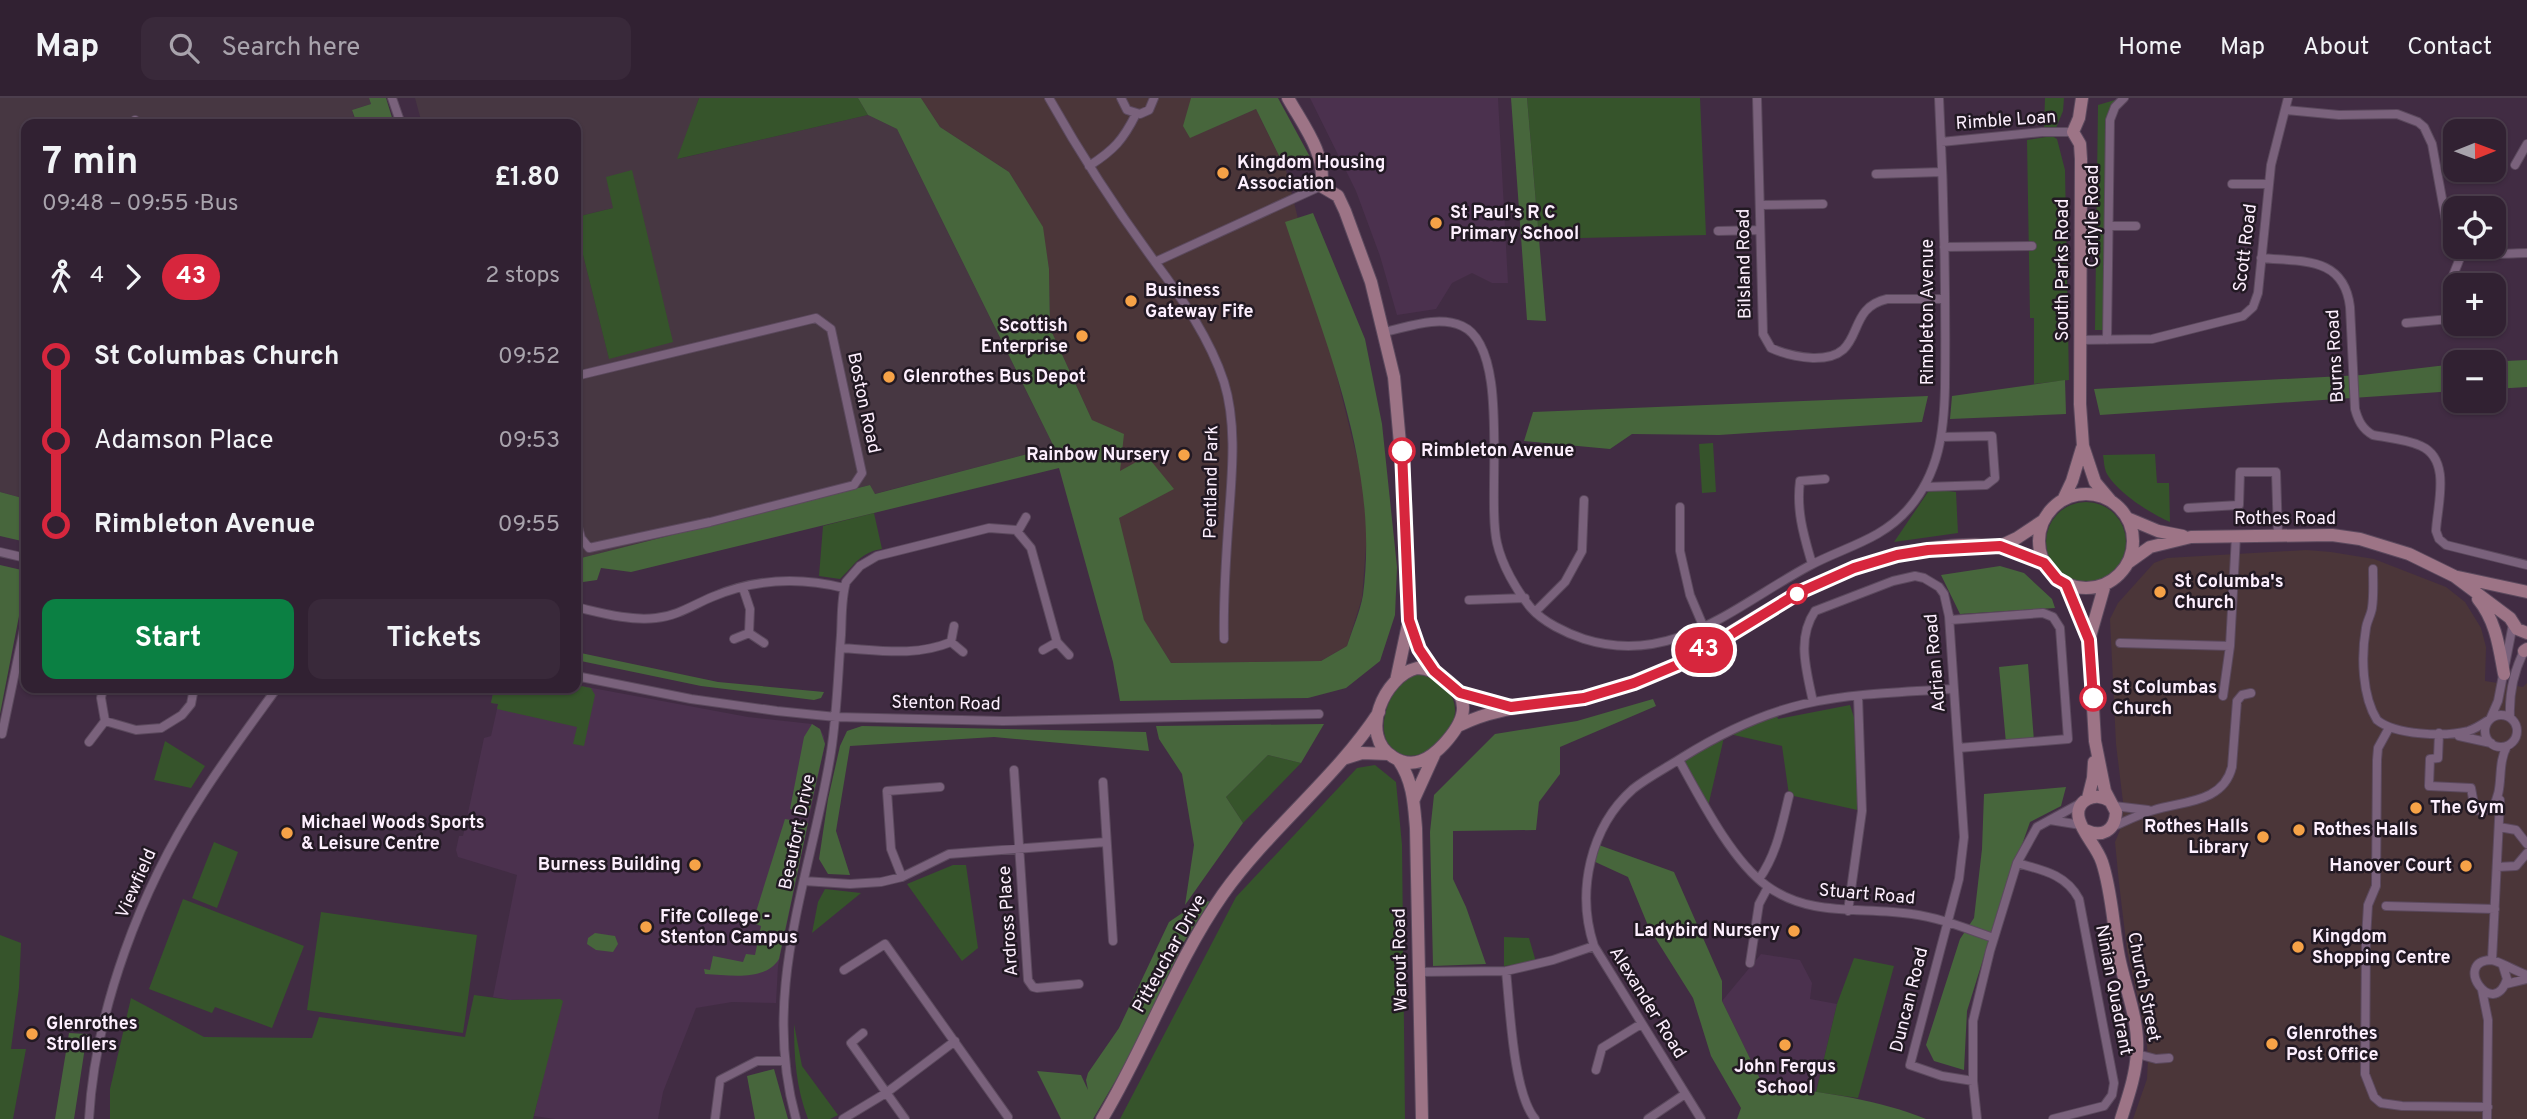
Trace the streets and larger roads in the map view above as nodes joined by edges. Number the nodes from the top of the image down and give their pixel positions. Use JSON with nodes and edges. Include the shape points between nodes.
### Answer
{"nodes":[{"id":1,"x":392,"y":98,"type":"edge"},
{"id":2,"x":1049,"y":98,"type":"edge"},
{"id":3,"x":1121,"y":98,"type":"edge"},
{"id":4,"x":1154,"y":98,"type":"edge"},
{"id":5,"x":1289,"y":98,"type":"edge"},
{"id":6,"x":1757,"y":98,"type":"edge"},
{"id":7,"x":1939,"y":98,"type":"edge"},
{"id":8,"x":2082,"y":98,"type":"edge"},
{"id":9,"x":2124,"y":98,"type":"edge"},
{"id":10,"x":2288,"y":98,"type":"edge"},
{"id":11,"x":2285,"y":110,"type":"junction"},
{"id":12,"x":1136,"y":114,"type":"junction"},
{"id":13,"x":399,"y":119,"type":"edge"},
{"id":14,"x":2073,"y":132,"type":"junction"},
{"id":15,"x":1941,"y":142,"type":"junction"},
{"id":16,"x":2527,"y":144,"type":"edge"},
{"id":17,"x":2515,"y":165,"type":"dead end"},
{"id":18,"x":1089,"y":166,"type":"junction"},
{"id":19,"x":1942,"y":172,"type":"junction"},
{"id":20,"x":1876,"y":174,"type":"dead end"},
{"id":21,"x":2232,"y":184,"type":"dead end"},
{"id":22,"x":2269,"y":184,"type":"junction"},
{"id":23,"x":1321,"y":186,"type":"junction"},
{"id":24,"x":1823,"y":204,"type":"dead end"},
{"id":25,"x":2443,"y":204,"type":"edge"},
{"id":26,"x":1760,"y":205,"type":"junction"},
{"id":27,"x":2110,"y":226,"type":"junction"},
{"id":28,"x":2136,"y":226,"type":"dead end"},
{"id":29,"x":1760,"y":230,"type":"junction"},
{"id":30,"x":1718,"y":231,"type":"dead end"},
{"id":31,"x":2032,"y":246,"type":"dead end"},
{"id":32,"x":1944,"y":247,"type":"junction"},
{"id":33,"x":2506,"y":253,"type":"edge"},
{"id":34,"x":2527,"y":253,"type":"edge"},
{"id":35,"x":2261,"y":258,"type":"junction"},
{"id":36,"x":2459,"y":259,"type":"edge"},
{"id":37,"x":1155,"y":262,"type":"junction"},
{"id":38,"x":1944,"y":299,"type":"junction"},
{"id":39,"x":2406,"y":323,"type":"dead end"},
{"id":40,"x":1384,"y":332,"type":"junction"},
{"id":41,"x":2080,"y":340,"type":"junction"},
{"id":42,"x":2107,"y":340,"type":"junction"},
{"id":43,"x":581,"y":375,"type":"edge"},
{"id":44,"x":1941,"y":436,"type":"junction"},
{"id":45,"x":2083,"y":446,"type":"junction"},
{"id":46,"x":1825,"y":480,"type":"dead end"},
{"id":47,"x":1925,"y":487,"type":"junction"},
{"id":48,"x":1584,"y":500,"type":"dead end"},
{"id":49,"x":2063,"y":500,"type":"junction"},
{"id":50,"x":2111,"y":501,"type":"junction"},
{"id":51,"x":1680,"y":507,"type":"dead end"},
{"id":52,"x":2188,"y":509,"type":"dead end"},
{"id":53,"x":1026,"y":517,"type":"dead end"},
{"id":54,"x":2127,"y":518,"type":"junction"},
{"id":55,"x":2044,"y":520,"type":"junction"},
{"id":56,"x":1018,"y":531,"type":"junction"},
{"id":57,"x":2278,"y":535,"type":"junction"},
{"id":58,"x":2236,"y":536,"type":"junction"},
{"id":59,"x":2192,"y":537,"type":"junction"},
{"id":60,"x":581,"y":538,"type":"edge"},
{"id":61,"x":2000,"y":546,"type":"junction"},
{"id":62,"x":0,"y":552,"type":"edge"},
{"id":63,"x":21,"y":557,"type":"edge"},
{"id":64,"x":2129,"y":562,"type":"junction"},
{"id":65,"x":2044,"y":563,"type":"junction"},
{"id":66,"x":1812,"y":564,"type":"junction"},
{"id":67,"x":2527,"y":565,"type":"edge"},
{"id":68,"x":2373,"y":569,"type":"dead end"},
{"id":69,"x":2454,"y":576,"type":"junction"},
{"id":70,"x":2066,"y":584,"type":"junction"},
{"id":71,"x":2105,"y":584,"type":"junction"},
{"id":72,"x":2467,"y":586,"type":"junction"},
{"id":73,"x":743,"y":588,"type":"junction"},
{"id":74,"x":844,"y":588,"type":"junction"},
{"id":75,"x":2526,"y":592,"type":"edge"},
{"id":76,"x":1525,"y":598,"type":"junction"},
{"id":77,"x":1469,"y":600,"type":"dead end"},
{"id":78,"x":581,"y":608,"type":"edge"},
{"id":79,"x":1535,"y":612,"type":"junction"},
{"id":80,"x":1409,"y":620,"type":"junction"},
{"id":81,"x":1950,"y":620,"type":"junction"},
{"id":82,"x":2512,"y":621,"type":"junction"},
{"id":83,"x":954,"y":626,"type":"dead end"},
{"id":84,"x":1704,"y":628,"type":"junction"},
{"id":85,"x":2527,"y":633,"type":"edge"},
{"id":86,"x":749,"y":634,"type":"junction"},
{"id":87,"x":734,"y":639,"type":"dead end"},
{"id":88,"x":1224,"y":639,"type":"dead end"},
{"id":89,"x":2089,"y":640,"type":"junction"},
{"id":90,"x":951,"y":642,"type":"junction"},
{"id":91,"x":1057,"y":642,"type":"junction"},
{"id":92,"x":21,"y":643,"type":"edge"},
{"id":93,"x":764,"y":643,"type":"dead end"},
{"id":94,"x":2120,"y":643,"type":"dead end"},
{"id":95,"x":2230,"y":646,"type":"junction"},
{"id":96,"x":840,"y":648,"type":"junction"},
{"id":97,"x":2526,"y":649,"type":"edge"},
{"id":98,"x":1044,"y":650,"type":"dead end"},
{"id":99,"x":963,"y":652,"type":"dead end"},
{"id":100,"x":1069,"y":655,"type":"dead end"},
{"id":101,"x":1434,"y":671,"type":"junction"},
{"id":102,"x":2504,"y":674,"type":"junction"},
{"id":103,"x":581,"y":677,"type":"edge"},
{"id":104,"x":1396,"y":681,"type":"junction"},
{"id":105,"x":1952,"y":689,"type":"junction"},
{"id":106,"x":2251,"y":692,"type":"dead end"},
{"id":107,"x":102,"y":693,"type":"edge"},
{"id":108,"x":193,"y":693,"type":"edge"},
{"id":109,"x":273,"y":693,"type":"edge"},
{"id":110,"x":1460,"y":693,"type":"junction"},
{"id":111,"x":1858,"y":696,"type":"junction"},
{"id":112,"x":2223,"y":696,"type":"dead end"},
{"id":113,"x":1813,"y":702,"type":"junction"},
{"id":114,"x":1511,"y":707,"type":"junction"},
{"id":115,"x":1379,"y":712,"type":"junction"},
{"id":116,"x":1319,"y":714,"type":"dead end"},
{"id":117,"x":836,"y":717,"type":"junction"},
{"id":118,"x":2510,"y":717,"type":"junction"},
{"id":119,"x":2489,"y":719,"type":"junction"},
{"id":120,"x":105,"y":721,"type":"junction"},
{"id":121,"x":1460,"y":725,"type":"junction"},
{"id":122,"x":2389,"y":727,"type":"junction"},
{"id":123,"x":2439,"y":733,"type":"junction"},
{"id":124,"x":2,"y":734,"type":"dead end"},
{"id":125,"x":2095,"y":741,"type":"junction"},
{"id":126,"x":89,"y":742,"type":"dead end"},
{"id":127,"x":2491,"y":743,"type":"junction"},
{"id":128,"x":2507,"y":746,"type":"junction"},
{"id":129,"x":1958,"y":748,"type":"junction"},
{"id":130,"x":1435,"y":753,"type":"junction"},
{"id":131,"x":1394,"y":757,"type":"junction"},
{"id":132,"x":1346,"y":758,"type":"junction"},
{"id":133,"x":1679,"y":760,"type":"junction"},
{"id":134,"x":1014,"y":770,"type":"dead end"},
{"id":135,"x":1103,"y":782,"type":"dead end"},
{"id":136,"x":940,"y":787,"type":"dead end"},
{"id":137,"x":1789,"y":796,"type":"dead end"},
{"id":138,"x":2500,"y":797,"type":"junction"},
{"id":139,"x":1414,"y":800,"type":"junction"},
{"id":140,"x":2086,"y":800,"type":"junction"},
{"id":141,"x":2112,"y":803,"type":"junction"},
{"id":142,"x":2154,"y":810,"type":"junction"},
{"id":143,"x":2049,"y":820,"type":"junction"},
{"id":144,"x":2083,"y":827,"type":"junction"},
{"id":145,"x":2498,"y":827,"type":"junction"},
{"id":146,"x":2109,"y":830,"type":"junction"},
{"id":147,"x":1107,"y":842,"type":"junction"},
{"id":148,"x":2527,"y":844,"type":"edge"},
{"id":149,"x":1020,"y":847,"type":"junction"},
{"id":150,"x":2527,"y":853,"type":"edge"},
{"id":151,"x":2102,"y":860,"type":"junction"},
{"id":152,"x":2017,"y":863,"type":"junction"},
{"id":153,"x":2497,"y":867,"type":"junction"},
{"id":154,"x":902,"y":877,"type":"junction"},
{"id":155,"x":1759,"y":878,"type":"junction"},
{"id":156,"x":804,"y":881,"type":"junction"},
{"id":157,"x":1768,"y":887,"type":"junction"},
{"id":158,"x":2386,"y":906,"type":"dead end"},
{"id":159,"x":2495,"y":909,"type":"junction"},
{"id":160,"x":1848,"y":911,"type":"junction"},
{"id":161,"x":1947,"y":922,"type":"junction"},
{"id":162,"x":1994,"y":938,"type":"junction"},
{"id":163,"x":1113,"y":941,"type":"dead end"},
{"id":164,"x":1594,"y":946,"type":"junction"},
{"id":165,"x":2492,"y":960,"type":"junction"},
{"id":166,"x":1750,"y":963,"type":"dead end"},
{"id":167,"x":2504,"y":966,"type":"junction"},
{"id":168,"x":844,"y":970,"type":"dead end"},
{"id":169,"x":1506,"y":971,"type":"junction"},
{"id":170,"x":1419,"y":972,"type":"junction"},
{"id":171,"x":2527,"y":977,"type":"edge"},
{"id":172,"x":1079,"y":984,"type":"dead end"},
{"id":173,"x":2506,"y":984,"type":"junction"},
{"id":174,"x":2482,"y":990,"type":"junction"},
{"id":175,"x":2498,"y":991,"type":"junction"},
{"id":176,"x":2488,"y":1020,"type":"junction"},
{"id":177,"x":1641,"y":1024,"type":"junction"},
{"id":178,"x":863,"y":1033,"type":"dead end"},
{"id":179,"x":955,"y":1041,"type":"junction"},
{"id":180,"x":2137,"y":1055,"type":"junction"},
{"id":181,"x":2169,"y":1058,"type":"dead end"},
{"id":182,"x":785,"y":1061,"type":"junction"},
{"id":183,"x":1596,"y":1070,"type":"dead end"},
{"id":184,"x":1973,"y":1081,"type":"junction"},
{"id":185,"x":886,"y":1093,"type":"junction"},
{"id":186,"x":1685,"y":1094,"type":"junction"},
{"id":187,"x":2488,"y":1107,"type":"junction"},
{"id":188,"x":1008,"y":1117,"type":"dead end"},
{"id":189,"x":89,"y":1119,"type":"edge"},
{"id":190,"x":715,"y":1119,"type":"edge"},
{"id":191,"x":796,"y":1119,"type":"edge"},
{"id":192,"x":843,"y":1119,"type":"edge"},
{"id":193,"x":905,"y":1119,"type":"edge"},
{"id":194,"x":1102,"y":1119,"type":"edge"},
{"id":195,"x":1422,"y":1119,"type":"edge"},
{"id":196,"x":1535,"y":1119,"type":"edge"},
{"id":197,"x":1648,"y":1119,"type":"edge"},
{"id":198,"x":1701,"y":1119,"type":"edge"},
{"id":199,"x":1977,"y":1119,"type":"edge"},
{"id":200,"x":2053,"y":1119,"type":"edge"},
{"id":201,"x":2121,"y":1119,"type":"edge"},
{"id":202,"x":2487,"y":1119,"type":"edge"}],
"edges":[{"from":1,"to":13,"type":"street"},
{"from":2,"to":18,"type":"street","name":"Pentland Park"},
{"from":3,"to":12,"type":"street","via":[[1126,110]]},
{"from":4,"to":12,"type":"street","via":[[1149,110]]},
{"from":5,"to":23,"type":"street","via":[[1320,158]]},
{"from":6,"to":26,"type":"street","name":"Bilsland Road"},
{"from":7,"to":15,"type":"street","name":"Rimbleton Avenue"},
{"from":8,"to":14,"type":"street","name":"South Parks Road"},
{"from":9,"to":27,"type":"street","name":"Carlyle Road","via":[[2110,120]]},
{"from":10,"to":11,"type":"street","name":"Scott Road"},
{"from":11,"to":22,"type":"street","name":"Scott Road"},
{"from":11,"to":25,"type":"street","via":[[2397,114],[2418,122],[2432,144]]},
{"from":12,"to":18,"type":"street","via":[[1124,138]]},
{"from":14,"to":15,"type":"street","name":"Rimble Loan"},
{"from":14,"to":41,"type":"street","name":"South Parks Road","via":[[2081,159]]},
{"from":15,"to":19,"type":"street","name":"Rimbleton Avenue"},
{"from":16,"to":17,"type":"street"},
{"from":18,"to":37,"type":"street","name":"Pentland Park"},
{"from":19,"to":20,"type":"street"},
{"from":19,"to":32,"type":"street","name":"Rimbleton Avenue"},
{"from":21,"to":22,"type":"street"},
{"from":22,"to":35,"type":"street","name":"Scott Road"},
{"from":23,"to":37,"type":"street"},
{"from":23,"to":40,"type":"street","via":[[1338,196],[1345,211]]},
{"from":24,"to":26,"type":"street"},
{"from":26,"to":29,"type":"street","name":"Bilsland Road"},
{"from":27,"to":28,"type":"street"},
{"from":27,"to":42,"type":"street","name":"Carlyle Road"},
{"from":29,"to":30,"type":"street"},
{"from":29,"to":38,"type":"street","name":"Bilsland Road","via":[[1763,334],[1776,351],[1799,357],[1834,356],[1850,343],[1864,311],[1878,301]]},
{"from":31,"to":32,"type":"street"},
{"from":32,"to":38,"type":"street","name":"Rimbleton Avenue"},
{"from":33,"to":34,"type":"street"},
{"from":35,"to":42,"type":"street","name":"Scott Road","via":[[2256,300],[2243,316],[2152,339]]},
{"from":35,"to":67,"type":"street","name":"Burns Road","via":[[2320,265],[2340,277],[2349,297],[2357,417],[2373,435],[2418,444],[2432,454],[2441,480],[2439,539],[2446,545]]},
{"from":36,"to":39,"type":"street","via":[[2450,283],[2450,319]]},
{"from":37,"to":88,"type":"street","name":"Pentland Park","via":[[1197,325],[1224,384],[1232,475]]},
{"from":38,"to":44,"type":"street","name":"Rimbleton Avenue"},
{"from":40,"to":76,"type":"street","name":"Rimbleton Avenue","via":[[1436,321],[1450,322],[1478,338],[1492,378],[1496,541]]},
{"from":40,"to":80,"type":"street","via":[[1403,464]]},
{"from":41,"to":42,"type":"street","name":"Scott Road"},
{"from":41,"to":45,"type":"street","name":"South Parks Road"},
{"from":43,"to":60,"type":"street","name":"Boston Road","via":[[816,318],[831,329],[862,473],[854,485],[710,522],[589,548]]},
{"from":44,"to":47,"type":"street","name":"Rimbleton Avenue"},
{"from":44,"to":47,"type":"street","via":[[1993,436],[1995,478],[1986,485]]},
{"from":45,"to":49,"type":"street","name":"South Parks Road"},
{"from":45,"to":50,"type":"street","name":"South Parks Road","via":[[2095,482]]},
{"from":46,"to":66,"type":"street","via":[[1800,481],[1800,524]]},
{"from":47,"to":66,"type":"street","name":"Rimbleton Avenue","via":[[1885,531]]},
{"from":48,"to":79,"type":"street","via":[[1582,551],[1565,582]]},
{"from":49,"to":50,"type":"street","via":[[2087,494]]},
{"from":49,"to":55,"type":"street"},
{"from":50,"to":54,"type":"street"},
{"from":51,"to":84,"type":"street","via":[[1680,551],[1690,595]]},
{"from":52,"to":57,"type":"street","via":[[2238,505],[2240,472],[2276,472]]},
{"from":53,"to":56,"type":"street"},
{"from":54,"to":59,"type":"street","name":"Rothes Road","via":[[2158,531]]},
{"from":54,"to":64,"type":"street","via":[[2133,540]]},
{"from":55,"to":61,"type":"street"},
{"from":55,"to":65,"type":"street","via":[[2038,541]]},
{"from":56,"to":74,"type":"street","via":[[989,528],[877,556],[852,573]]},
{"from":56,"to":91,"type":"street","via":[[1035,558]]},
{"from":57,"to":58,"type":"street","name":"Rothes Road"},
{"from":57,"to":69,"type":"street","name":"Rothes Road","via":[[2360,539],[2409,554]]},
{"from":58,"to":59,"type":"street","name":"Rothes Road"},
{"from":58,"to":95,"type":"street"},
{"from":59,"to":64,"type":"street","name":"Rothes Road","via":[[2150,547]]},
{"from":61,"to":65,"type":"street"},
{"from":61,"to":114,"type":"street","via":[[1928,550],[1854,568],[1800,592],[1687,659],[1634,683],[1584,698]]},
{"from":62,"to":63,"type":"street"},
{"from":64,"to":71,"type":"street"},
{"from":65,"to":70,"type":"street"},
{"from":66,"to":84,"type":"street","name":"Rimbleton Avenue"},
{"from":68,"to":122,"type":"street","via":[[2372,610],[2365,635],[2366,693],[2376,720]]},
{"from":69,"to":72,"type":"street","name":"Rothes Road"},
{"from":69,"to":75,"type":"street","name":"Rothes Road"},
{"from":70,"to":71,"type":"street","via":[[2086,589]]},
{"from":70,"to":89,"type":"street"},
{"from":71,"to":89,"type":"street"},
{"from":72,"to":82,"type":"street","name":"Rothes Road"},
{"from":72,"to":102,"type":"street","via":[[2487,610]]},
{"from":73,"to":74,"type":"street","via":[[788,579]]},
{"from":73,"to":78,"type":"street","via":[[657,618],[622,617]]},
{"from":73,"to":86,"type":"street","via":[[750,609]]},
{"from":74,"to":96,"type":"street","name":"Beaufort Drive"},
{"from":75,"to":82,"type":"street","name":"Rothes Road","via":[[2514,599]]},
{"from":76,"to":77,"type":"street"},
{"from":76,"to":79,"type":"street","name":"Rimbleton Avenue"},
{"from":79,"to":84,"type":"street","name":"Rimbleton Avenue","via":[[1576,636],[1623,646],[1668,642]]},
{"from":80,"to":101,"type":"street","via":[[1419,649]]},
{"from":80,"to":104,"type":"street"},
{"from":81,"to":105,"type":"street","name":"Adrian Road"},
{"from":81,"to":113,"type":"street","name":"Adrian Road","via":[[1939,587],[1915,576],[1815,611],[1806,627],[1804,650]]},
{"from":81,"to":129,"type":"street","via":[[2043,613],[2055,619],[2061,631],[2068,739]]},
{"from":82,"to":85,"type":"street","name":"Rothes Road"},
{"from":82,"to":102,"type":"street"},
{"from":83,"to":90,"type":"street"},
{"from":86,"to":87,"type":"street"},
{"from":86,"to":93,"type":"street"},
{"from":89,"to":125,"type":"street"},
{"from":90,"to":96,"type":"street","via":[[913,652]]},
{"from":90,"to":99,"type":"street"},
{"from":91,"to":98,"type":"street"},
{"from":91,"to":100,"type":"street"},
{"from":92,"to":124,"type":"street"},
{"from":94,"to":95,"type":"street"},
{"from":95,"to":112,"type":"street"},
{"from":96,"to":117,"type":"street","name":"Beaufort Drive"},
{"from":97,"to":118,"type":"street","via":[[2514,677]]},
{"from":101,"to":104,"type":"street","via":[[1410,670]]},
{"from":101,"to":110,"type":"street"},
{"from":102,"to":119,"type":"street"},
{"from":103,"to":117,"type":"street","name":"Stenton Road","via":[[691,699]]},
{"from":104,"to":115,"type":"street"},
{"from":105,"to":111,"type":"street","name":"Alexander Road"},
{"from":105,"to":129,"type":"street","name":"Adrian Road"},
{"from":106,"to":142,"type":"street","via":[[2237,701],[2230,776],[2218,790],[2199,799]]},
{"from":107,"to":120,"type":"street"},
{"from":108,"to":120,"type":"street","via":[[182,715],[161,728],[136,730]]},
{"from":109,"to":189,"type":"street","name":"Viewfield","via":[[200,797],[153,882],[117,970],[92,1083]]},
{"from":110,"to":114,"type":"street"},
{"from":110,"to":121,"type":"street"},
{"from":111,"to":113,"type":"street","name":"Alexander Road"},
{"from":111,"to":160,"type":"street","via":[[1862,811]]},
{"from":113,"to":133,"type":"street","name":"Alexander Road","via":[[1749,722]]},
{"from":114,"to":121,"type":"street"},
{"from":115,"to":131,"type":"street","via":[[1376,734]]},
{"from":115,"to":132,"type":"street","name":"Pitteuchar Drive"},
{"from":116,"to":117,"type":"street","name":"Stenton Road","via":[[1003,721]]},
{"from":117,"to":156,"type":"street","name":"Beaufort Drive"},
{"from":118,"to":119,"type":"street","via":[[2501,714]]},
{"from":118,"to":128,"type":"street","via":[[2517,732]]},
{"from":119,"to":123,"type":"street","via":[[2466,732]]},
{"from":119,"to":127,"type":"street","via":[[2485,735]]},
{"from":120,"to":126,"type":"street"},
{"from":121,"to":130,"type":"street"},
{"from":122,"to":123,"type":"street"},
{"from":122,"to":187,"type":"street","via":[[2376,760],[2376,886],[2368,905],[2366,939],[2365,1074],[2381,1103]]},
{"from":123,"to":127,"type":"street"},
{"from":123,"to":138,"type":"street","via":[[2438,758],[2430,759],[2429,786],[2471,788],[2475,810],[2492,808]]},
{"from":125,"to":140,"type":"street","via":[[2093,778]]},
{"from":125,"to":141,"type":"street"},
{"from":127,"to":128,"type":"street"},
{"from":128,"to":138,"type":"street","via":[[2501,757]]},
{"from":129,"to":161,"type":"street","name":"Adrian Road","via":[[1964,837]]},
{"from":130,"to":131,"type":"street","via":[[1421,762]]},
{"from":130,"to":139,"type":"street"},
{"from":131,"to":132,"type":"street","via":[[1362,753]]},
{"from":131,"to":139,"type":"street","via":[[1406,771]]},
{"from":132,"to":194,"type":"street","name":"Pitteuchar Drive","via":[[1275,831],[1224,893],[1178,970]]},
{"from":133,"to":155,"type":"street","name":"Stuart Road","via":[[1728,842]]},
{"from":133,"to":164,"type":"street","name":"Alexander Road","via":[[1633,790],[1604,826],[1593,853],[1586,897]]},
{"from":134,"to":149,"type":"street","name":"Ardross Place"},
{"from":135,"to":147,"type":"street"},
{"from":136,"to":154,"type":"street","via":[[887,792],[891,849]]},
{"from":137,"to":155,"type":"street","via":[[1777,842]]},
{"from":138,"to":145,"type":"street"},
{"from":139,"to":170,"type":"street","name":"Warout Road"},
{"from":140,"to":141,"type":"street","via":[[2102,796]]},
{"from":140,"to":143,"type":"street"},
{"from":140,"to":144,"type":"street","via":[[2078,814]]},
{"from":141,"to":142,"type":"street"},
{"from":141,"to":146,"type":"street","via":[[2116,820]]},
{"from":142,"to":146,"type":"street"},
{"from":143,"to":144,"type":"street"},
{"from":143,"to":152,"type":"street","via":[[2031,835]]},
{"from":144,"to":146,"type":"street","via":[[2096,834]]},
{"from":144,"to":151,"type":"street","name":"Church Street"},
{"from":145,"to":148,"type":"street","via":[[2516,830]]},
{"from":145,"to":153,"type":"street"},
{"from":146,"to":151,"type":"street","name":"Church Street"},
{"from":147,"to":149,"type":"street","name":"Ardross Place"},
{"from":147,"to":163,"type":"street"},
{"from":149,"to":154,"type":"street","name":"Ardross Place","via":[[949,853]]},
{"from":149,"to":172,"type":"street","name":"Ardross Place","via":[[1028,980],[1037,988]]},
{"from":150,"to":153,"type":"street","via":[[2516,866]]},
{"from":151,"to":180,"type":"street","name":"Church Street"},
{"from":152,"to":162,"type":"street"},
{"from":152,"to":200,"type":"street","name":"Ninian Quadrant","via":[[2061,878],[2079,899],[2114,1083],[2104,1106]]},
{"from":153,"to":159,"type":"street"},
{"from":154,"to":156,"type":"street","name":"Ardross Place","via":[[865,884]]},
{"from":155,"to":157,"type":"street","name":"Stuart Road"},
{"from":156,"to":182,"type":"street","name":"Beaufort Drive","via":[[784,981]]},
{"from":157,"to":160,"type":"street","name":"Stuart Road","via":[[1810,906]]},
{"from":157,"to":166,"type":"street","via":[[1759,904]]},
{"from":158,"to":159,"type":"street"},
{"from":159,"to":165,"type":"street"},
{"from":160,"to":161,"type":"street","name":"Stuart Road","via":[[1913,914]]},
{"from":161,"to":162,"type":"street","name":"Stuart Road"},
{"from":161,"to":184,"type":"street","name":"Duncan Road","via":[[1910,1065]]},
{"from":162,"to":184,"type":"street","via":[[1973,1021]]},
{"from":164,"to":169,"type":"street"},
{"from":164,"to":177,"type":"street","name":"Alexander Road"},
{"from":165,"to":167,"type":"street"},
{"from":165,"to":174,"type":"street","via":[[2475,971]]},
{"from":167,"to":171,"type":"street"},
{"from":167,"to":173,"type":"street"},
{"from":168,"to":179,"type":"street","via":[[885,944]]},
{"from":169,"to":170,"type":"street"},
{"from":169,"to":196,"type":"street","via":[[1521,1088]]},
{"from":170,"to":195,"type":"street","name":"Warout Road"},
{"from":171,"to":173,"type":"street"},
{"from":173,"to":175,"type":"street"},
{"from":174,"to":175,"type":"street"},
{"from":174,"to":176,"type":"street"},
{"from":175,"to":176,"type":"street"},
{"from":176,"to":187,"type":"street"},
{"from":177,"to":183,"type":"street","via":[[1602,1048]]},
{"from":177,"to":186,"type":"street","name":"Alexander Road"},
{"from":178,"to":185,"type":"street","via":[[851,1043]]},
{"from":179,"to":185,"type":"street"},
{"from":179,"to":188,"type":"street"},
{"from":180,"to":181,"type":"street"},
{"from":180,"to":201,"type":"street","name":"Church Street"},
{"from":182,"to":190,"type":"street","via":[[757,1061],[720,1080]]},
{"from":182,"to":191,"type":"street","name":"Beaufort Drive"},
{"from":184,"to":199,"type":"street"},
{"from":185,"to":192,"type":"street"},
{"from":185,"to":193,"type":"street"},
{"from":186,"to":197,"type":"street"},
{"from":186,"to":198,"type":"street","name":"Alexander Road"},
{"from":187,"to":202,"type":"street"}]}
